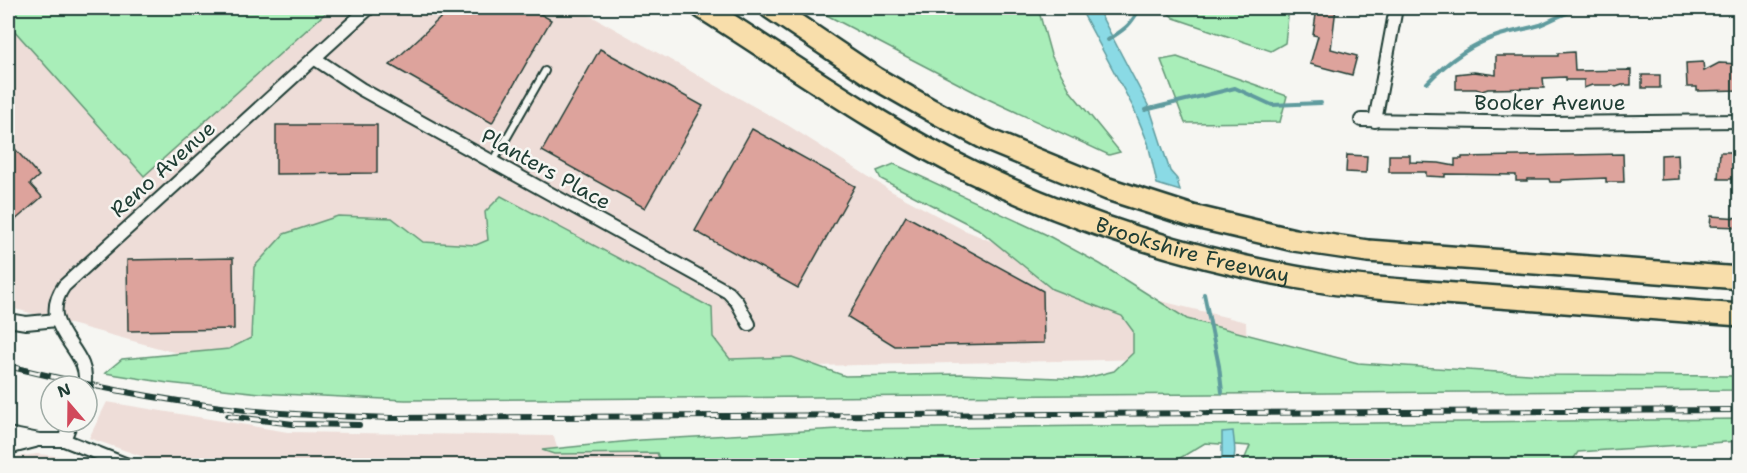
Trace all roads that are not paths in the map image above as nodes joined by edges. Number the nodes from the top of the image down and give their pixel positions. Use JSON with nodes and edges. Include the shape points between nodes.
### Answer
{"nodes":[{"id":1,"x":369,"y":8,"type":"edge"},
{"id":2,"x":703,"y":8,"type":"edge"},
{"id":3,"x":771,"y":8,"type":"edge"},
{"id":4,"x":1396,"y":8,"type":"edge"},
{"id":5,"x":314,"y":58,"type":"junction"},
{"id":6,"x":545,"y":71,"type":"dead end"},
{"id":7,"x":1361,"y":120,"type":"dead end"},
{"id":8,"x":1375,"y":121,"type":"junction"},
{"id":9,"x":1740,"y":121,"type":"edge"},
{"id":10,"x":493,"y":162,"type":"junction"},
{"id":11,"x":1740,"y":278,"type":"edge"},
{"id":12,"x":1740,"y":315,"type":"edge"},
{"id":13,"x":8,"y":320,"type":"edge"},
{"id":14,"x":57,"y":320,"type":"junction"},
{"id":15,"x":749,"y":324,"type":"dead end"},
{"id":16,"x":86,"y":374,"type":"edge"},
{"id":17,"x":8,"y":434,"type":"edge"},
{"id":18,"x":66,"y":434,"type":"edge"},
{"id":19,"x":39,"y":440,"type":"junction"},
{"id":20,"x":64,"y":440,"type":"junction"},
{"id":21,"x":8,"y":448,"type":"edge"},
{"id":22,"x":130,"y":465,"type":"edge"}],
"edges":[{"from":1,"to":5,"type":"street","name":"Reno Avenue"},
{"from":2,"to":12,"type":"highway","name":"Brookshire Freeway","via":[[856,109],[914,142],[1033,199],[1158,244],[1276,273],[1364,287]]},
{"from":3,"to":11,"type":"highway","name":"Brookshire Freeway","via":[[876,78],[988,140],[1108,189],[1192,216],[1294,240],[1368,251]]},
{"from":4,"to":8,"type":"street"},
{"from":5,"to":10,"type":"street","name":"Planters Place","via":[[361,89]]},
{"from":5,"to":14,"type":"street","name":"Reno Avenue","via":[[64,286],[56,302]]},
{"from":6,"to":10,"type":"lane"},
{"from":7,"to":8,"type":"street","name":"Booker Avenue"},
{"from":8,"to":9,"type":"street","name":"Booker Avenue"},
{"from":10,"to":15,"type":"street","name":"Planters Place","via":[[728,292]]},
{"from":13,"to":14,"type":"street"},
{"from":14,"to":16,"type":"street"},
{"from":17,"to":19,"type":"street"},
{"from":18,"to":20,"type":"street"},
{"from":19,"to":20,"type":"street"},
{"from":19,"to":21,"type":"street"},
{"from":20,"to":22,"type":"street"}]}
